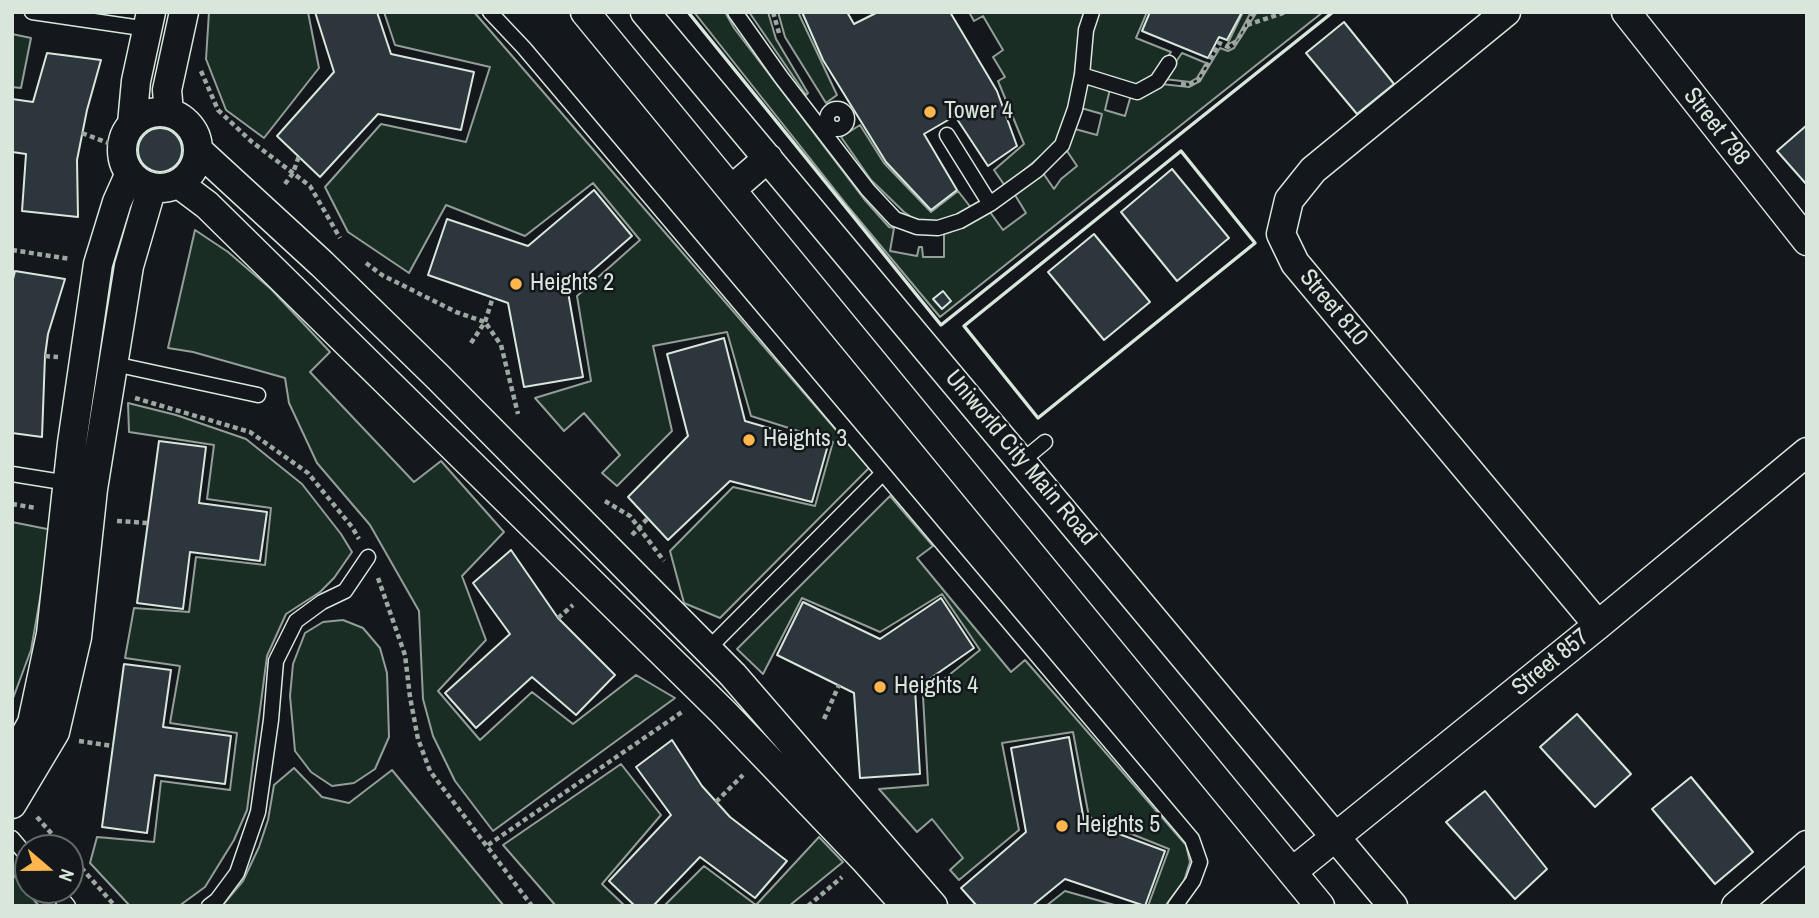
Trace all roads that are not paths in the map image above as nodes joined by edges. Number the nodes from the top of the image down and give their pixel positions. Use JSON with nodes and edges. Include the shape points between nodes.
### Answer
{"nodes":[{"id":1,"x":32,"y":12,"type":"edge"},
{"id":2,"x":184,"y":12,"type":"edge"},
{"id":3,"x":490,"y":12,"type":"edge"},
{"id":4,"x":585,"y":12,"type":"edge"},
{"id":5,"x":645,"y":12,"type":"edge"},
{"id":6,"x":735,"y":12,"type":"edge"},
{"id":7,"x":1092,"y":12,"type":"edge"},
{"id":8,"x":1506,"y":12,"type":"edge"},
{"id":9,"x":1626,"y":12,"type":"edge"},
{"id":10,"x":150,"y":21,"type":"edge"},
{"id":11,"x":1168,"y":62,"type":"dead end"},
{"id":12,"x":1082,"y":75,"type":"junction"},
{"id":13,"x":849,"y":111,"type":"dead end"},
{"id":14,"x":169,"y":112,"type":"junction"},
{"id":15,"x":132,"y":124,"type":"junction"},
{"id":16,"x":826,"y":127,"type":"junction"},
{"id":17,"x":947,"y":135,"type":"dead end"},
{"id":18,"x":199,"y":151,"type":"junction"},
{"id":19,"x":768,"y":158,"type":"junction"},
{"id":20,"x":154,"y":181,"type":"junction"},
{"id":21,"x":732,"y":189,"type":"junction"},
{"id":22,"x":990,"y":204,"type":"junction"},
{"id":23,"x":1807,"y":241,"type":"edge"},
{"id":24,"x":114,"y":364,"type":"junction"},
{"id":25,"x":258,"y":395,"type":"dead end"},
{"id":26,"x":1045,"y":443,"type":"dead end"},
{"id":27,"x":1807,"y":452,"type":"edge"},
{"id":28,"x":1022,"y":461,"type":"junction"},
{"id":29,"x":883,"y":473,"type":"junction"},
{"id":30,"x":12,"y":474,"type":"edge"},
{"id":31,"x":68,"y":483,"type":"junction"},
{"id":32,"x":368,"y":557,"type":"dead end"},
{"id":33,"x":1598,"y":625,"type":"junction"},
{"id":34,"x":707,"y":650,"type":"junction"},
{"id":35,"x":12,"y":759,"type":"edge"},
{"id":36,"x":15,"y":801,"type":"edge"},
{"id":37,"x":1337,"y":836,"type":"junction"},
{"id":38,"x":1804,"y":853,"type":"edge"},
{"id":39,"x":1292,"y":872,"type":"junction"},
{"id":40,"x":209,"y":906,"type":"edge"},
{"id":41,"x":906,"y":906,"type":"edge"},
{"id":42,"x":933,"y":906,"type":"edge"},
{"id":43,"x":1175,"y":906,"type":"edge"},
{"id":44,"x":1320,"y":906,"type":"edge"},
{"id":45,"x":1393,"y":906,"type":"edge"},
{"id":46,"x":1735,"y":906,"type":"edge"}],
"edges":[{"from":1,"to":10,"type":"lane"},
{"from":2,"to":14,"type":"street","via":[[167,90]]},
{"from":3,"to":29,"type":"lane"},
{"from":4,"to":21,"type":"street","name":"Uniworld City Main Road"},
{"from":5,"to":19,"type":"street","name":"Uniworld City Main Road"},
{"from":6,"to":16,"type":"lane","via":[[780,77]]},
{"from":7,"to":12,"type":"lane"},
{"from":8,"to":33,"type":"street","name":"Street 810","via":[[1313,170],[1289,200],[1281,234],[1295,263]]},
{"from":9,"to":23,"type":"street","name":"Street 798"},
{"from":10,"to":15,"type":"street","via":[[136,80]]},
{"from":11,"to":12,"type":"lane","via":[[1157,81],[1136,92]]},
{"from":12,"to":22,"type":"lane","via":[[1062,145]]},
{"from":13,"to":16,"type":"lane","via":[[831,111]]},
{"from":14,"to":15,"type":"street","via":[[155,111]]},
{"from":14,"to":18,"type":"street","via":[[191,126]]},
{"from":15,"to":20,"type":"street","via":[[122,148],[124,161]]},
{"from":16,"to":22,"type":"lane","via":[[868,190],[895,219],[937,228]]},
{"from":17,"to":22,"type":"lane"},
{"from":18,"to":20,"type":"street","via":[[189,176]]},
{"from":18,"to":34,"type":"street","via":[[438,377]]},
{"from":19,"to":21,"type":"street"},
{"from":19,"to":28,"type":"street","name":"Uniworld City Main Road"},
{"from":20,"to":24,"type":"street","via":[[130,266]]},
{"from":20,"to":31,"type":"street","via":[[117,202],[99,264]]},
{"from":20,"to":41,"type":"street","via":[[207,205],[706,695]]},
{"from":21,"to":39,"type":"street","name":"Uniworld City Main Road"},
{"from":24,"to":25,"type":"lane"},
{"from":24,"to":36,"type":"street","via":[[93,489],[77,637],[55,732]]},
{"from":26,"to":28,"type":"lane"},
{"from":27,"to":33,"type":"street","name":"Street 857"},
{"from":28,"to":37,"type":"street","name":"Uniworld City Main Road"},
{"from":29,"to":34,"type":"lane"},
{"from":29,"to":43,"type":"lane","via":[[1192,839],[1200,862]]},
{"from":30,"to":31,"type":"lane"},
{"from":31,"to":35,"type":"street","via":[[51,634],[32,723]]},
{"from":32,"to":40,"type":"lane","via":[[345,591],[296,621],[276,661],[258,812],[237,873]]},
{"from":33,"to":37,"type":"street","name":"Street 857"},
{"from":34,"to":42,"type":"street"},
{"from":37,"to":39,"type":"street","name":"Street 857"},
{"from":37,"to":45,"type":"street","name":"Uniworld City Main Road"},
{"from":38,"to":46,"type":"street"},
{"from":39,"to":44,"type":"street","name":"Uniworld City Main Road"}]}
